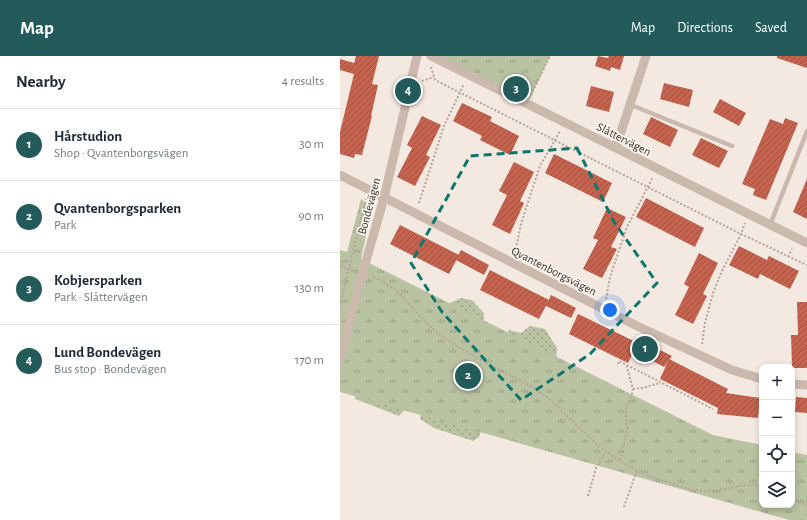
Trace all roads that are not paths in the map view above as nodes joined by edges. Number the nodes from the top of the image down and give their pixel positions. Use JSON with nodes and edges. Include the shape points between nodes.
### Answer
{"nodes":[{"id":1,"x":417,"y":56,"type":"edge"},
{"id":2,"x":646,"y":56,"type":"edge"},
{"id":3,"x":431,"y":59,"type":"edge"},
{"id":4,"x":630,"y":105,"type":"junction"},
{"id":5,"x":807,"y":131,"type":"edge"},
{"id":6,"x":732,"y":146,"type":"dead end"},
{"id":7,"x":616,"y":147,"type":"junction"},
{"id":8,"x":340,"y":175,"type":"edge"},
{"id":9,"x":384,"y":198,"type":"junction"},
{"id":10,"x":770,"y":225,"type":"junction"},
{"id":11,"x":807,"y":243,"type":"edge"},
{"id":12,"x":340,"y":361,"type":"edge"},
{"id":13,"x":759,"y":378,"type":"edge"},
{"id":14,"x":795,"y":384,"type":"edge"},
{"id":15,"x":807,"y":385,"type":"edge"}],
"edges":[{"from":1,"to":9,"type":"street","name":"Bondevägen"},
{"from":2,"to":4,"type":"street"},
{"from":3,"to":7,"type":"street","name":"Slåttervägen","via":[[469,74]]},
{"from":4,"to":6,"type":"lane"},
{"from":4,"to":7,"type":"street"},
{"from":5,"to":10,"type":"lane"},
{"from":7,"to":10,"type":"street","name":"Slåttervägen"},
{"from":8,"to":9,"type":"street","name":"Qvantenborgsvägen"},
{"from":9,"to":12,"type":"street","name":"Bondevägen"},
{"from":9,"to":13,"type":"street","name":"Qvantenborgsvägen","via":[[604,309],[732,370]]},
{"from":10,"to":11,"type":"street","name":"Slåttervägen"},
{"from":14,"to":15,"type":"street"}]}
